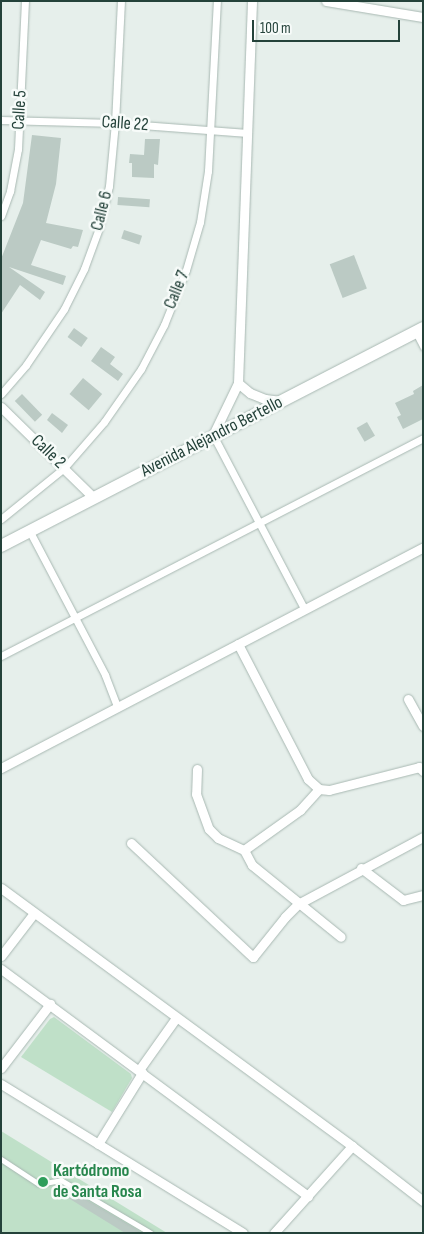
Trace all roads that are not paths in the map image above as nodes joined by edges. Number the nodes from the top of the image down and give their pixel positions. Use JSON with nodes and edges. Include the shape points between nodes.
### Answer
{"nodes":[{"id":1,"x":25,"y":1,"type":"edge"},
{"id":2,"x":121,"y":1,"type":"edge"},
{"id":3,"x":217,"y":1,"type":"edge"},
{"id":4,"x":252,"y":1,"type":"edge"},
{"id":5,"x":326,"y":1,"type":"edge"},
{"id":6,"x":423,"y":17,"type":"edge"},
{"id":7,"x":1,"y":120,"type":"edge"},
{"id":8,"x":20,"y":120,"type":"junction"},
{"id":9,"x":115,"y":123,"type":"junction"},
{"id":10,"x":210,"y":130,"type":"junction"},
{"id":11,"x":248,"y":133,"type":"junction"},
{"id":12,"x":1,"y":216,"type":"edge"},
{"id":13,"x":419,"y":330,"type":"edge"},
{"id":14,"x":423,"y":346,"type":"edge"},
{"id":15,"x":238,"y":383,"type":"junction"},
{"id":16,"x":1,"y":394,"type":"edge"},
{"id":17,"x":281,"y":401,"type":"junction"},
{"id":18,"x":1,"y":407,"type":"edge"},
{"id":19,"x":214,"y":435,"type":"junction"},
{"id":20,"x":423,"y":438,"type":"edge"},
{"id":21,"x":64,"y":468,"type":"junction"},
{"id":22,"x":94,"y":498,"type":"junction"},
{"id":23,"x":1,"y":519,"type":"edge"},
{"id":24,"x":258,"y":524,"type":"junction"},
{"id":25,"x":29,"y":530,"type":"junction"},
{"id":26,"x":1,"y":546,"type":"edge"},
{"id":27,"x":423,"y":546,"type":"edge"},
{"id":28,"x":304,"y":608,"type":"junction"},
{"id":29,"x":75,"y":618,"type":"junction"},
{"id":30,"x":238,"y":644,"type":"junction"},
{"id":31,"x":1,"y":656,"type":"edge"},
{"id":32,"x":408,"y":699,"type":"dead end"},
{"id":33,"x":116,"y":706,"type":"junction"},
{"id":34,"x":423,"y":726,"type":"edge"},
{"id":35,"x":1,"y":768,"type":"edge"},
{"id":36,"x":421,"y":768,"type":"edge"},
{"id":37,"x":197,"y":769,"type":"dead end"},
{"id":38,"x":319,"y":789,"type":"junction"},
{"id":39,"x":423,"y":837,"type":"edge"},
{"id":40,"x":130,"y":843,"type":"dead end"},
{"id":41,"x":244,"y":850,"type":"junction"},
{"id":42,"x":361,"y":868,"type":"junction"},
{"id":43,"x":1,"y":888,"type":"edge"},
{"id":44,"x":423,"y":895,"type":"edge"},
{"id":45,"x":298,"y":904,"type":"junction"},
{"id":46,"x":34,"y":912,"type":"junction"},
{"id":47,"x":341,"y":937,"type":"dead end"},
{"id":48,"x":1,"y":956,"type":"edge"},
{"id":49,"x":1,"y":969,"type":"edge"},
{"id":50,"x":50,"y":1004,"type":"junction"},
{"id":51,"x":176,"y":1018,"type":"junction"},
{"id":52,"x":1,"y":1068,"type":"edge"},
{"id":53,"x":140,"y":1072,"type":"junction"},
{"id":54,"x":1,"y":1084,"type":"edge"},
{"id":55,"x":98,"y":1144,"type":"junction"},
{"id":56,"x":352,"y":1146,"type":"junction"},
{"id":57,"x":1,"y":1159,"type":"edge"},
{"id":58,"x":308,"y":1196,"type":"junction"},
{"id":59,"x":423,"y":1201,"type":"edge"},
{"id":60,"x":151,"y":1233,"type":"edge"},
{"id":61,"x":243,"y":1233,"type":"edge"},
{"id":62,"x":274,"y":1233,"type":"edge"}],
"edges":[{"from":1,"to":8,"type":"street","name":"Calle 5"},
{"from":2,"to":9,"type":"street","name":"Calle 6"},
{"from":3,"to":10,"type":"street","name":"Calle 7"},
{"from":4,"to":11,"type":"street"},
{"from":5,"to":6,"type":"street"},
{"from":7,"to":8,"type":"street","name":"Calle 22"},
{"from":8,"to":9,"type":"street","name":"Calle 22"},
{"from":8,"to":12,"type":"street","name":"Calle 5","via":[[10,191]]},
{"from":9,"to":10,"type":"street","name":"Calle 22"},
{"from":9,"to":16,"type":"street","name":"Calle 6","via":[[109,186],[99,228],[84,269],[64,309]]},
{"from":10,"to":11,"type":"street","name":"Calle 22"},
{"from":10,"to":21,"type":"street","name":"Calle 7","via":[[200,222],[186,270],[164,325],[141,369],[104,422]]},
{"from":11,"to":15,"type":"street"},
{"from":13,"to":14,"type":"street"},
{"from":13,"to":17,"type":"main road","name":"Avenida Alejandro Bertello"},
{"from":15,"to":17,"type":"street","via":[[250,393]]},
{"from":15,"to":19,"type":"street"},
{"from":17,"to":19,"type":"main road","name":"Avenida Alejandro Bertello"},
{"from":18,"to":21,"type":"street","name":"Calle 2"},
{"from":19,"to":22,"type":"main road","name":"Avenida Alejandro Bertello"},
{"from":19,"to":24,"type":"street"},
{"from":20,"to":24,"type":"street"},
{"from":21,"to":22,"type":"street","name":"Calle 2"},
{"from":21,"to":23,"type":"street","name":"Calle 7"},
{"from":22,"to":25,"type":"main road","name":"Avenida Alejandro Bertello"},
{"from":24,"to":28,"type":"street"},
{"from":24,"to":29,"type":"street"},
{"from":25,"to":26,"type":"main road","name":"Avenida Alejandro Bertello"},
{"from":25,"to":29,"type":"street"},
{"from":27,"to":28,"type":"street"},
{"from":28,"to":30,"type":"street"},
{"from":29,"to":31,"type":"street"},
{"from":29,"to":33,"type":"street","via":[[105,675]]},
{"from":30,"to":33,"type":"street"},
{"from":30,"to":38,"type":"street","via":[[308,778]]},
{"from":32,"to":34,"type":"street"},
{"from":33,"to":35,"type":"street"},
{"from":36,"to":38,"type":"street","via":[[329,790]]},
{"from":37,"to":41,"type":"street","via":[[196,794],[209,829],[225,842]]},
{"from":38,"to":41,"type":"street","via":[[300,810]]},
{"from":39,"to":42,"type":"street"},
{"from":40,"to":45,"type":"street","via":[[252,957]]},
{"from":41,"to":45,"type":"street","via":[[252,865]]},
{"from":42,"to":44,"type":"street","via":[[402,900]]},
{"from":42,"to":45,"type":"street"},
{"from":43,"to":46,"type":"street"},
{"from":45,"to":47,"type":"street"},
{"from":46,"to":48,"type":"street"},
{"from":46,"to":51,"type":"street"},
{"from":49,"to":50,"type":"street"},
{"from":50,"to":52,"type":"street"},
{"from":50,"to":53,"type":"street"},
{"from":51,"to":53,"type":"street"},
{"from":51,"to":56,"type":"street"},
{"from":53,"to":55,"type":"street"},
{"from":53,"to":58,"type":"street"},
{"from":54,"to":55,"type":"street"},
{"from":55,"to":61,"type":"street"},
{"from":56,"to":58,"type":"street"},
{"from":56,"to":59,"type":"street"},
{"from":57,"to":60,"type":"lane","via":[[40,1184],[62,1180]]},
{"from":58,"to":62,"type":"street"}]}
